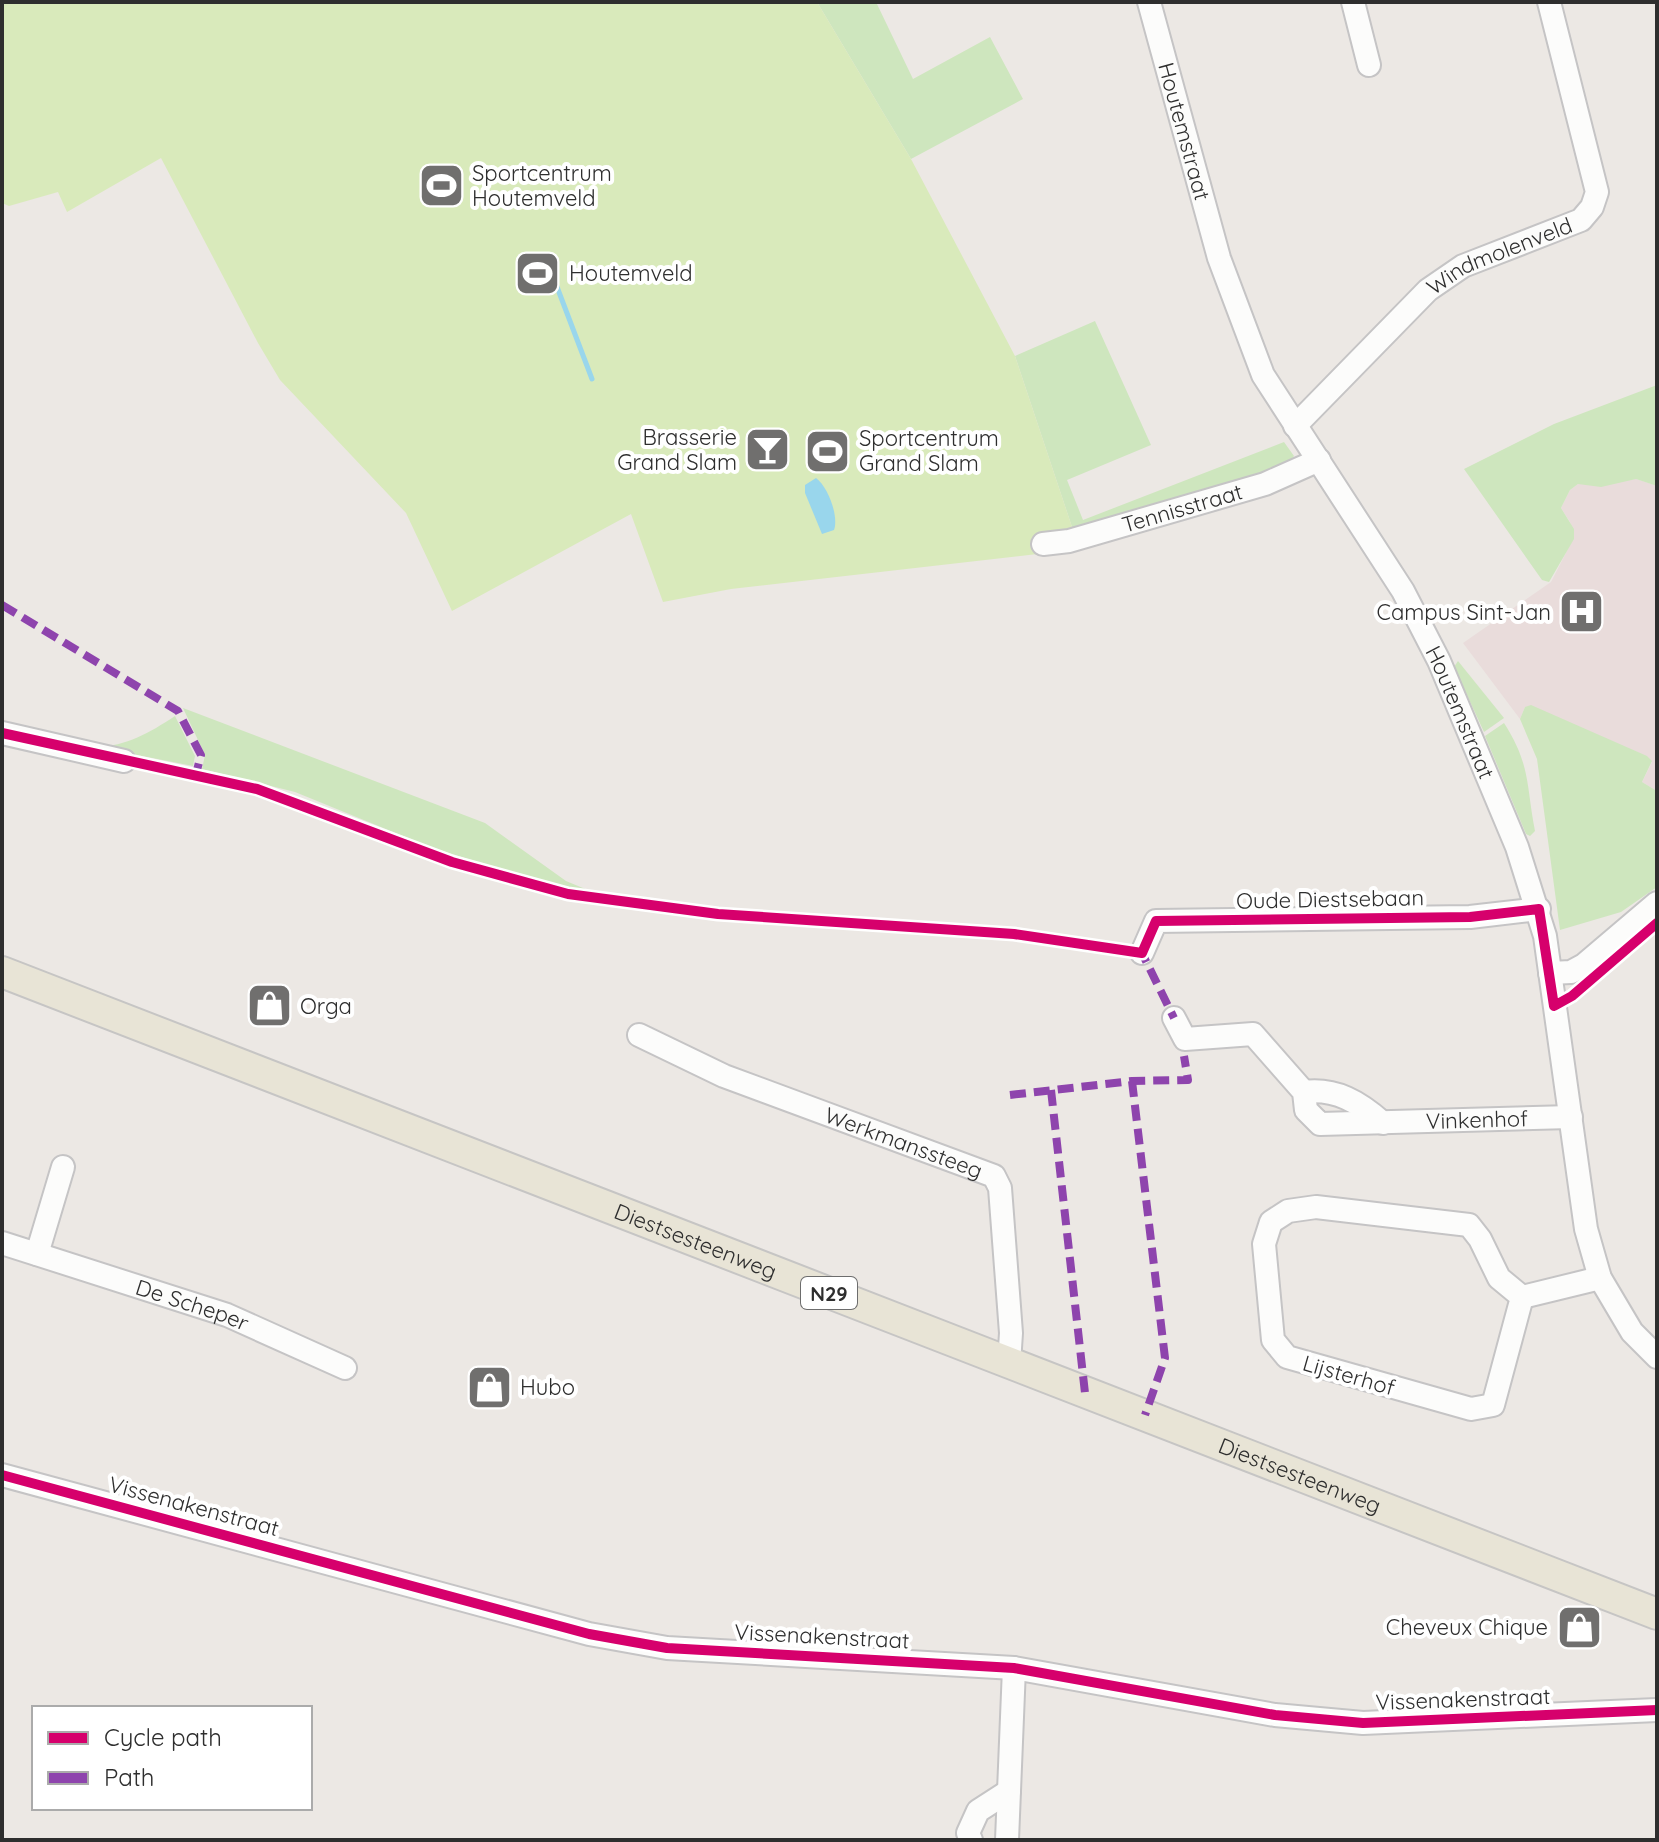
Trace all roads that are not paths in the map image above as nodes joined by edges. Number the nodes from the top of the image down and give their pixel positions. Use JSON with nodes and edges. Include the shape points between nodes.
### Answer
{"nodes":[{"id":1,"x":1149,"y":2,"type":"edge"},
{"id":2,"x":1353,"y":2,"type":"edge"},
{"id":3,"x":1549,"y":2,"type":"edge"},
{"id":4,"x":1369,"y":65,"type":"dead end"},
{"id":5,"x":1295,"y":426,"type":"junction"},
{"id":6,"x":1319,"y":460,"type":"junction"},
{"id":7,"x":1043,"y":544,"type":"dead end"},
{"id":8,"x":2,"y":733,"type":"edge"},
{"id":9,"x":124,"y":761,"type":"dead end"},
{"id":10,"x":1657,"y":903,"type":"edge"},
{"id":11,"x":1539,"y":909,"type":"junction"},
{"id":12,"x":1142,"y":953,"type":"dead end"},
{"id":13,"x":2,"y":972,"type":"edge"},
{"id":14,"x":1550,"y":973,"type":"junction"},
{"id":15,"x":1174,"y":1018,"type":"dead end"},
{"id":16,"x":639,"y":1035,"type":"dead end"},
{"id":17,"x":1304,"y":1092,"type":"junction"},
{"id":18,"x":1571,"y":1117,"type":"junction"},
{"id":19,"x":1383,"y":1123,"type":"junction"},
{"id":20,"x":63,"y":1167,"type":"dead end"},
{"id":21,"x":2,"y":1243,"type":"edge"},
{"id":22,"x":37,"y":1254,"type":"junction"},
{"id":23,"x":1600,"y":1278,"type":"junction"},
{"id":24,"x":1522,"y":1297,"type":"junction"},
{"id":25,"x":1657,"y":1357,"type":"edge"},
{"id":26,"x":1009,"y":1363,"type":"junction"},
{"id":27,"x":345,"y":1368,"type":"dead end"},
{"id":28,"x":2,"y":1475,"type":"edge"},
{"id":29,"x":1657,"y":1614,"type":"edge"},
{"id":30,"x":1014,"y":1668,"type":"junction"},
{"id":31,"x":1657,"y":1710,"type":"edge"},
{"id":32,"x":1009,"y":1791,"type":"junction"},
{"id":33,"x":971,"y":1840,"type":"edge"},
{"id":34,"x":1007,"y":1840,"type":"edge"}],
"edges":[{"from":1,"to":5,"type":"street","name":"Houtemstraat","via":[[1234,305],[1263,375]]},
{"from":2,"to":4,"type":"street"},
{"from":3,"to":5,"type":"street","name":"Windmolenveld","via":[[1597,192],[1592,207],[1581,220],[1463,266],[1428,290]]},
{"from":5,"to":6,"type":"street","name":"Houtemstraat"},
{"from":6,"to":7,"type":"street","name":"Tennisstraat","via":[[1265,484]]},
{"from":6,"to":11,"type":"street","name":"Houtemstraat","via":[[1382,554],[1439,661]]},
{"from":8,"to":9,"type":"street"},
{"from":10,"to":14,"type":"street","via":[[1584,965]]},
{"from":11,"to":12,"type":"street","name":"Oude Diestsebaan","via":[[1470,917],[1156,921]]},
{"from":11,"to":14,"type":"street","name":"Houtemstraat"},
{"from":13,"to":26,"type":"main road","name":"Diestsesteenweg","number":"N29"},
{"from":14,"to":18,"type":"street","name":"Houtemstraat"},
{"from":15,"to":17,"type":"street","name":"Vinkenhof","via":[[1185,1039],[1253,1034]]},
{"from":16,"to":26,"type":"street","name":"Werkmanssteeg","via":[[724,1076],[994,1176],[1000,1188]]},
{"from":17,"to":19,"type":"street","via":[[1333,1092],[1363,1105]]},
{"from":17,"to":19,"type":"street","name":"Vinkenhof","via":[[1306,1110],[1320,1124]]},
{"from":18,"to":19,"type":"street","name":"Vinkenhof"},
{"from":18,"to":23,"type":"street","name":"Houtemstraat","via":[[1580,1200]]},
{"from":20,"to":22,"type":"street"},
{"from":21,"to":22,"type":"street","name":"De Scheper"},
{"from":22,"to":27,"type":"street","name":"De Scheper","via":[[227,1315]]},
{"from":23,"to":24,"type":"street"},
{"from":23,"to":25,"type":"street","name":"Houtemstraat","via":[[1632,1332]]},
{"from":24,"to":24,"type":"street","name":"Lijsterhof","via":[[1499,1278],[1469,1225],[1316,1207],[1288,1211],[1271,1222],[1264,1244],[1273,1340],[1287,1357],[1471,1409],[1493,1405]]},
{"from":26,"to":29,"type":"main road","name":"Diestsesteenweg","number":"N29"},
{"from":28,"to":30,"type":"street","name":"Vissenakenstraat","via":[[589,1634],[667,1648]]},
{"from":30,"to":31,"type":"street","name":"Vissenakenstraat","via":[[1275,1715],[1363,1723]]},
{"from":30,"to":32,"type":"street"},
{"from":32,"to":33,"type":"street","via":[[978,1811],[968,1833]]},
{"from":32,"to":34,"type":"street"}]}
